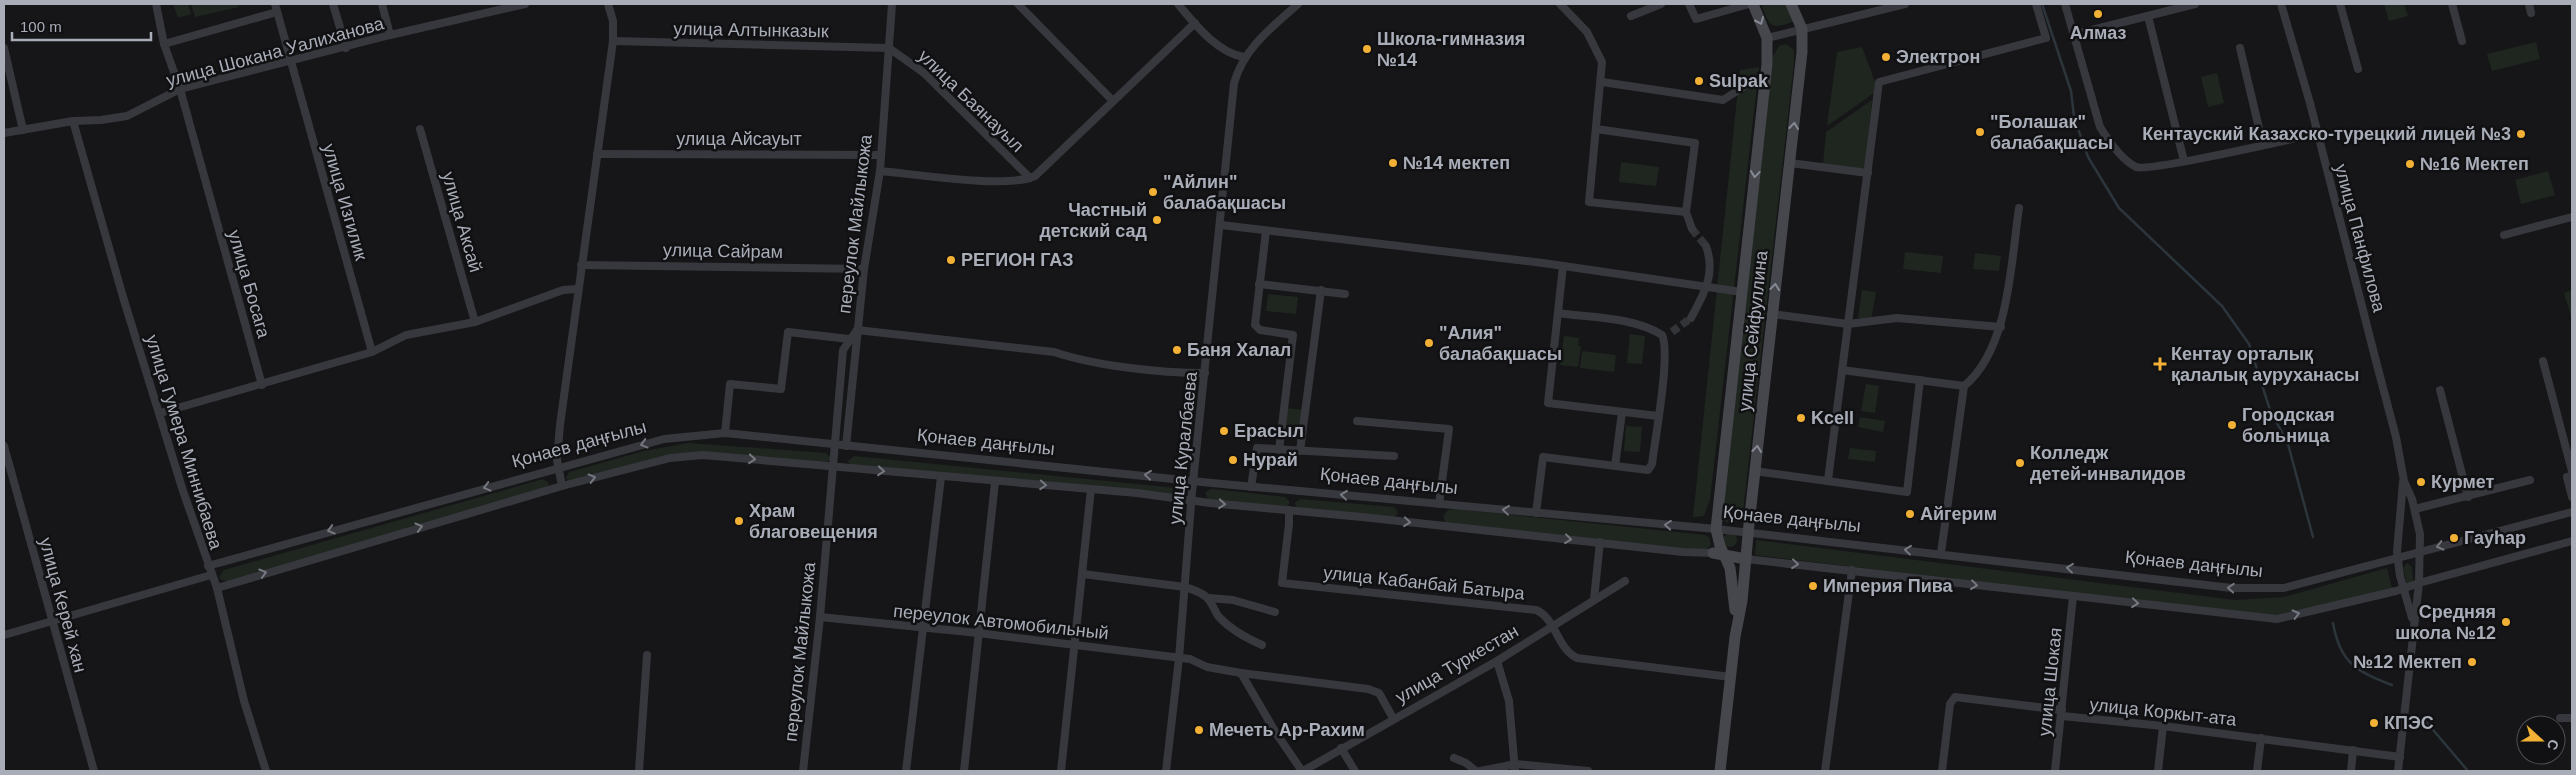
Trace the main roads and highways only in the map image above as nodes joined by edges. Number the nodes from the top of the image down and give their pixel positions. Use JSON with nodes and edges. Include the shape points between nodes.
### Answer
{"nodes":[{"id":1,"x":1751,"y":4,"type":"edge"},
{"id":2,"x":1791,"y":4,"type":"edge"},
{"id":3,"x":1718,"y":554,"type":"junction"},
{"id":4,"x":1746,"y":559,"type":"junction"},
{"id":5,"x":1735,"y":637,"type":"junction"},
{"id":6,"x":1720,"y":771,"type":"edge"}],
"edges":[{"from":1,"to":3,"type":"main road","name":"улица Сейфуллина","one_way":true,"via":[[1767,38],[1766,82],[1716,529]]},
{"from":4,"to":2,"type":"main road","name":"улица Сейфуллина","one_way":true,"via":[[1802,29]]},
{"from":3,"to":4,"type":"main road","name":"Қонаев даңғылы"},
{"from":3,"to":5,"type":"main road","name":"улица Сейфуллина","via":[[1730,568],[1735,591]]},
{"from":4,"to":5,"type":"main road","name":"улица Сейфуллина"},
{"from":5,"to":6,"type":"main road","name":"улица Сейфуллина"}]}
